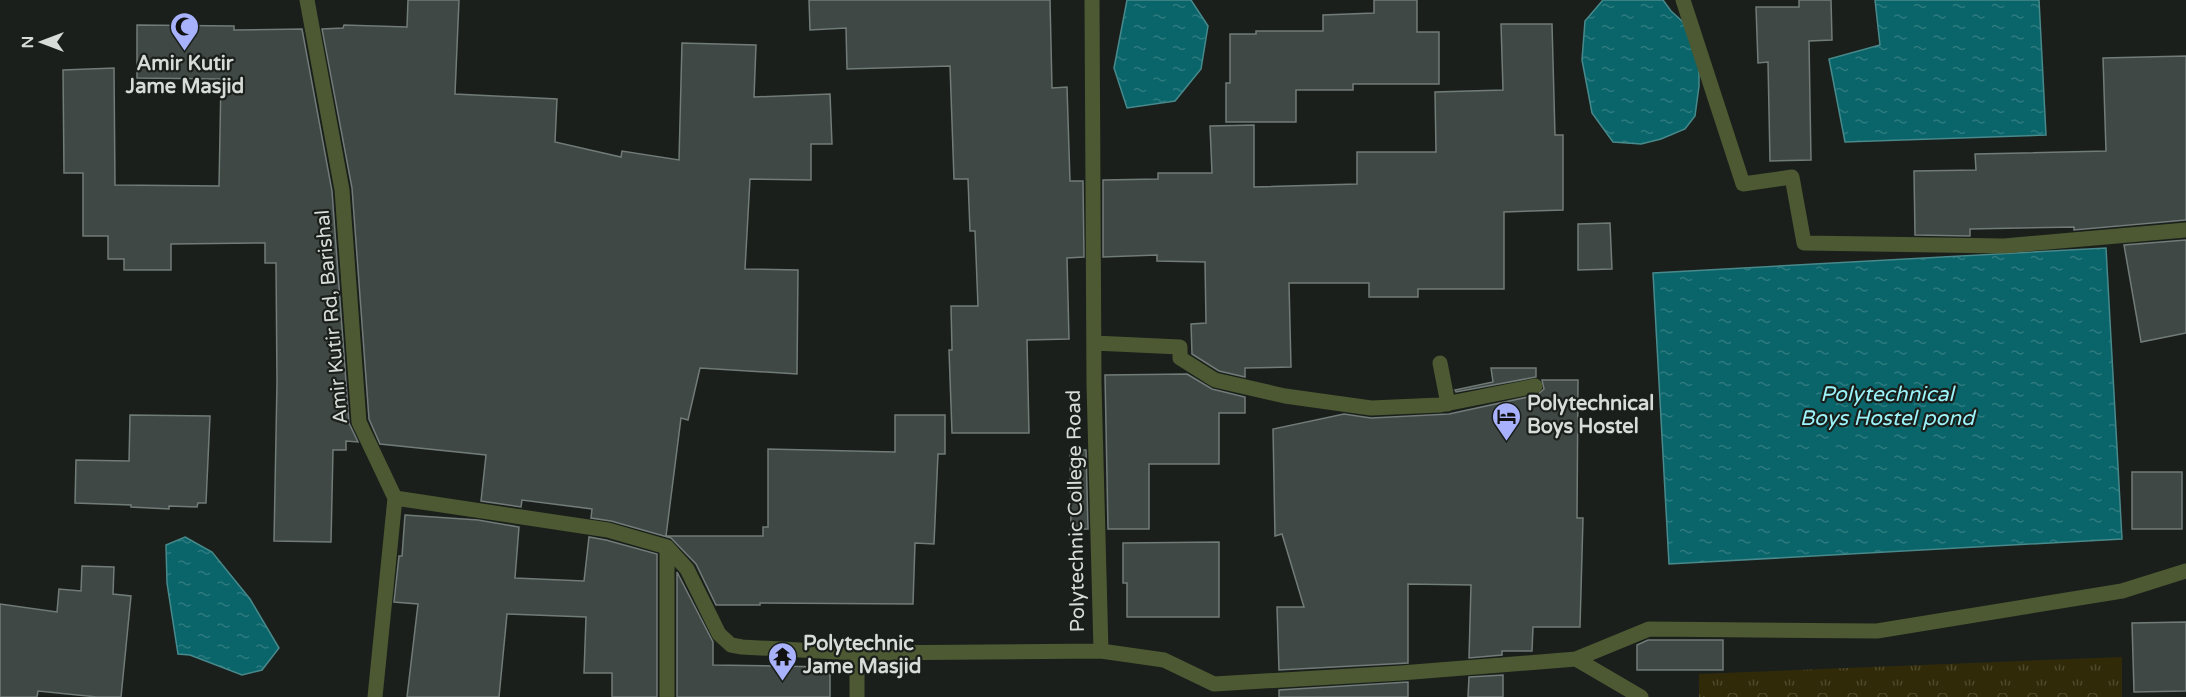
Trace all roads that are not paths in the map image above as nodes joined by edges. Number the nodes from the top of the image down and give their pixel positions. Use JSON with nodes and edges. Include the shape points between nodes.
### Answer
{"nodes":[{"id":1,"x":307,"y":0,"type":"edge"},
{"id":2,"x":1092,"y":0,"type":"edge"},
{"id":3,"x":1683,"y":0,"type":"edge"},
{"id":4,"x":2186,"y":230,"type":"edge"},
{"id":5,"x":1094,"y":343,"type":"junction"},
{"id":6,"x":1440,"y":363,"type":"dead end"},
{"id":7,"x":1535,"y":386,"type":"dead end"},
{"id":8,"x":1448,"y":404,"type":"junction"},
{"id":9,"x":395,"y":498,"type":"junction"},
{"id":10,"x":667,"y":547,"type":"junction"},
{"id":11,"x":2186,"y":572,"type":"edge"},
{"id":12,"x":1101,"y":651,"type":"junction"},
{"id":13,"x":857,"y":653,"type":"junction"},
{"id":14,"x":1576,"y":659,"type":"junction"},
{"id":15,"x":1214,"y":684,"type":"junction"},
{"id":16,"x":375,"y":697,"type":"edge"},
{"id":17,"x":667,"y":697,"type":"edge"},
{"id":18,"x":857,"y":697,"type":"edge"},
{"id":19,"x":1225,"y":697,"type":"edge"},
{"id":20,"x":1641,"y":697,"type":"edge"}],
"edges":[{"from":1,"to":9,"type":"street","name":"Amir Kutir Rd, Barishal","via":[[342,190],[359,422]]},
{"from":2,"to":5,"type":"street","name":"Polytechnic College Road"},
{"from":3,"to":4,"type":"street","via":[[1743,184],[1792,177],[1804,243],[2004,246]]},
{"from":5,"to":8,"type":"street","via":[[1180,347],[1180,358],[1215,380],[1285,396],[1371,408]]},
{"from":5,"to":12,"type":"street","name":"Polytechnic College Road"},
{"from":6,"to":8,"type":"street"},
{"from":7,"to":8,"type":"street"},
{"from":9,"to":10,"type":"street","via":[[608,530]]},
{"from":9,"to":16,"type":"street"},
{"from":10,"to":13,"type":"street","name":"Polytechnic College Road","via":[[687,568],[719,634],[731,645]]},
{"from":10,"to":17,"type":"street"},
{"from":11,"to":14,"type":"street","via":[[2122,591],[1877,631],[1649,629]]},
{"from":12,"to":13,"type":"street","name":"Polytechnic College Road"},
{"from":12,"to":15,"type":"street","via":[[1164,660]]},
{"from":13,"to":18,"type":"street"},
{"from":14,"to":15,"type":"street"},
{"from":14,"to":20,"type":"street"},
{"from":15,"to":19,"type":"street"}]}
